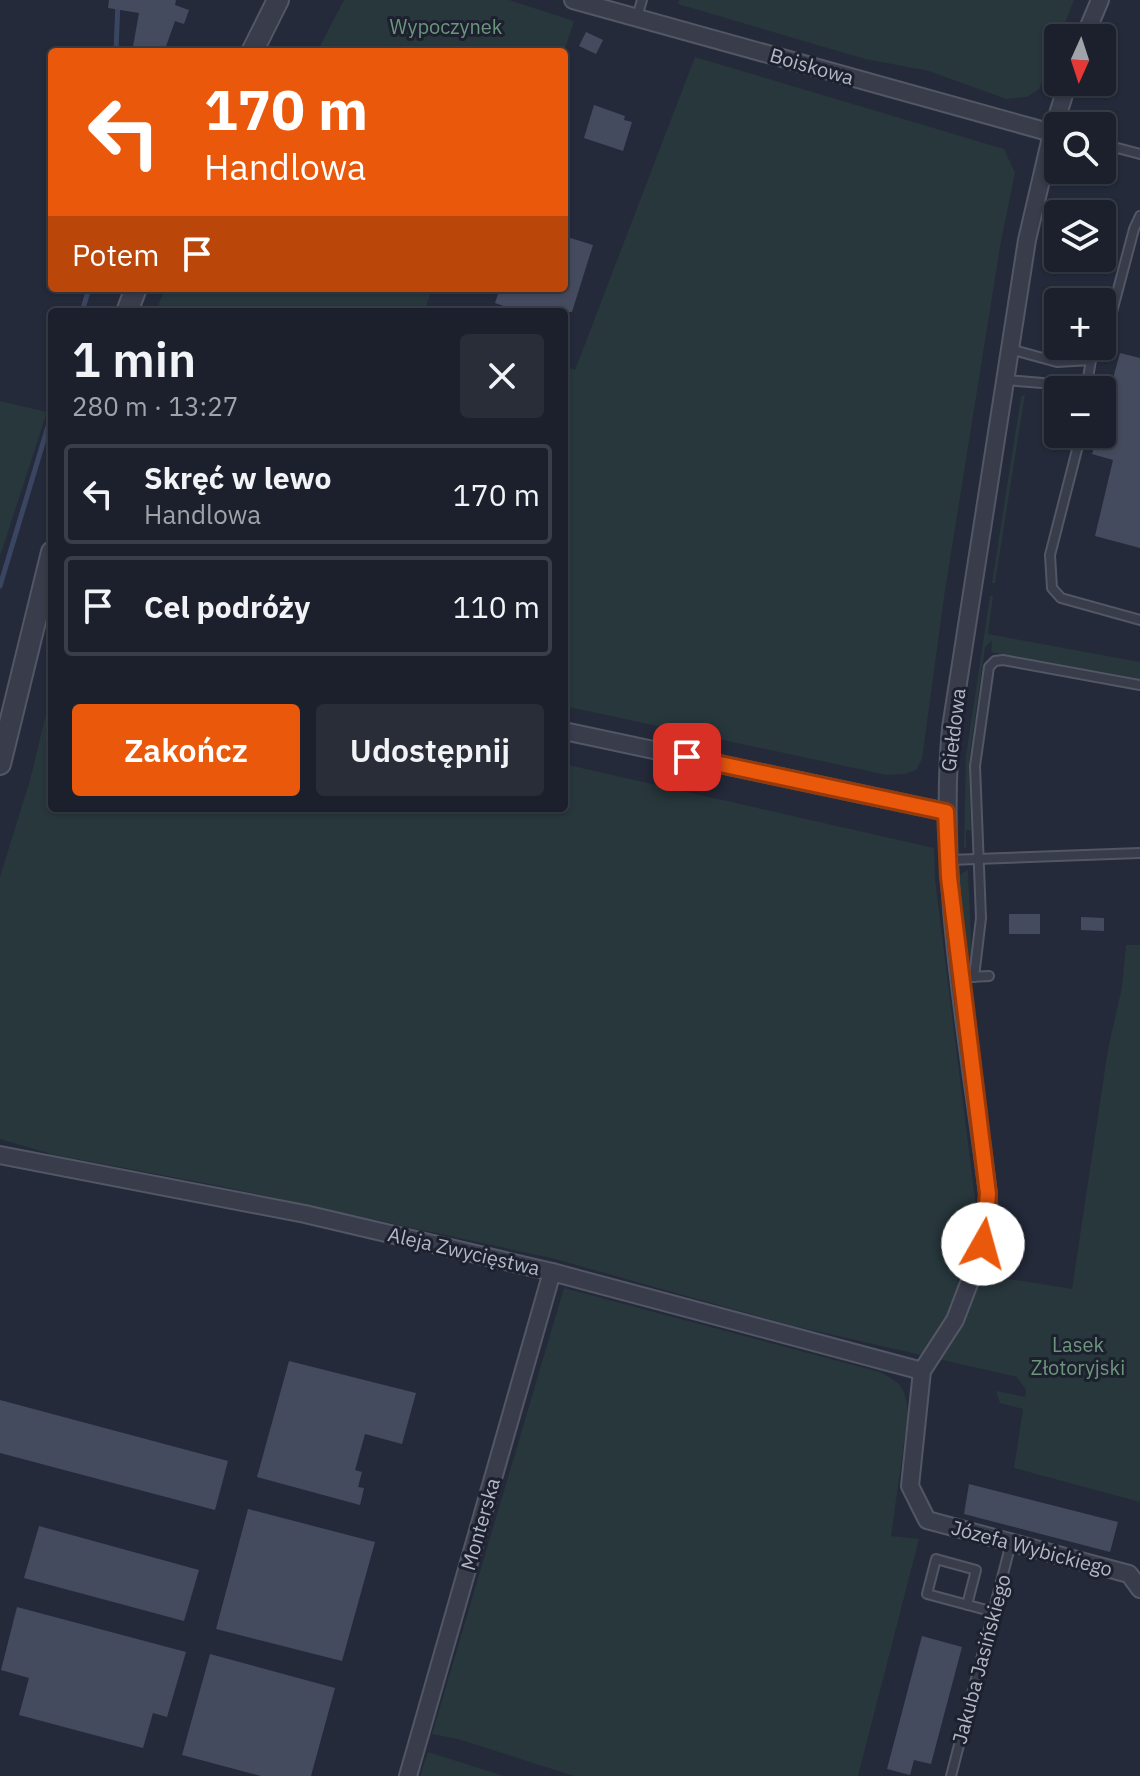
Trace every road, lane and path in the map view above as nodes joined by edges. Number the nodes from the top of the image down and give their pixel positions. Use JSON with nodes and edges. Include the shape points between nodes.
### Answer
{"nodes":[{"id":1,"x":278,"y":0,"type":"edge"},
{"id":2,"x":573,"y":0,"type":"edge"},
{"id":3,"x":642,"y":0,"type":"edge"},
{"id":4,"x":1100,"y":0,"type":"edge"},
{"id":5,"x":637,"y":17,"type":"junction"},
{"id":6,"x":1090,"y":24,"type":"edge"},
{"id":7,"x":254,"y":48,"type":"edge"},
{"id":8,"x":1044,"y":130,"type":"edge"},
{"id":9,"x":1116,"y":148,"type":"edge"},
{"id":10,"x":1140,"y":154,"type":"edge"},
{"id":11,"x":1044,"y":175,"type":"edge"},
{"id":12,"x":1140,"y":216,"type":"edge"},
{"id":13,"x":1116,"y":297,"type":"edge"},
{"id":14,"x":1010,"y":349,"type":"junction"},
{"id":15,"x":1044,"y":358,"type":"edge"},
{"id":16,"x":1050,"y":360,"type":"edge"},
{"id":17,"x":1091,"y":360,"type":"joint"},
{"id":18,"x":1088,"y":376,"type":"edge"},
{"id":19,"x":1005,"y":380,"type":"junction"},
{"id":20,"x":1044,"y":383,"type":"edge"},
{"id":21,"x":1077,"y":448,"type":"edge"},
{"id":22,"x":48,"y":584,"type":"edge"},
{"id":23,"x":44,"y":615,"type":"edge"},
{"id":24,"x":1140,"y":620,"type":"edge"},
{"id":25,"x":1140,"y":685,"type":"edge"},
{"id":26,"x":568,"y":732,"type":"edge"},
{"id":27,"x":0,"y":764,"type":"edge"},
{"id":28,"x":946,"y":812,"type":"junction"},
{"id":29,"x":1140,"y":853,"type":"edge"},
{"id":30,"x":979,"y":859,"type":"junction"},
{"id":31,"x":948,"y":860,"type":"junction"},
{"id":32,"x":989,"y":976,"type":"dead end"},
{"id":33,"x":967,"y":977,"type":"junction"},
{"id":34,"x":0,"y":1155,"type":"edge"},
{"id":35,"x":1006,"y":1255,"type":"dead end"},
{"id":36,"x":978,"y":1260,"type":"junction"},
{"id":37,"x":552,"y":1272,"type":"junction"},
{"id":38,"x":926,"y":1378,"type":"junction"},
{"id":39,"x":1011,"y":1543,"type":"junction"},
{"id":40,"x":1140,"y":1589,"type":"edge"},
{"id":41,"x":967,"y":1605,"type":"junction"},
{"id":42,"x":994,"y":1612,"type":"junction"},
{"id":43,"x":408,"y":1776,"type":"edge"},
{"id":44,"x":951,"y":1776,"type":"edge"}],
"edges":[{"from":1,"to":7,"type":"street"},
{"from":2,"to":5,"type":"street","name":"Boiskowa"},
{"from":3,"to":5,"type":"lane"},
{"from":4,"to":6,"type":"street"},
{"from":5,"to":8,"type":"street","name":"Boiskowa"},
{"from":9,"to":10,"type":"lane"},
{"from":11,"to":14,"type":"street","name":"Giełdowa","via":[[1027,240]]},
{"from":12,"to":13,"type":"lane"},
{"from":14,"to":15,"type":"lane"},
{"from":14,"to":19,"type":"street","name":"Giełdowa"},
{"from":16,"to":17,"type":"lane"},
{"from":17,"to":18,"type":"lane"},
{"from":19,"to":20,"type":"lane"},
{"from":19,"to":28,"type":"street","name":"Giełdowa","via":[[951,728]]},
{"from":21,"to":24,"type":"lane","via":[[1050,555],[1052,588],[1061,598]]},
{"from":22,"to":23,"type":"street"},
{"from":23,"to":27,"type":"street"},
{"from":25,"to":30,"type":"lane","via":[[1003,660],[990,665],[975,762]]},
{"from":26,"to":28,"type":"street"},
{"from":28,"to":31,"type":"street","name":"Giełdowa"},
{"from":29,"to":30,"type":"lane"},
{"from":30,"to":31,"type":"lane"},
{"from":30,"to":33,"type":"lane","via":[[981,920]]},
{"from":31,"to":33,"type":"street","name":"Giełdowa"},
{"from":32,"to":33,"type":"lane"},
{"from":33,"to":36,"type":"street","name":"Giełdowa","via":[[988,1194]]},
{"from":34,"to":37,"type":"street","name":"Aleja Zwycięstwa","via":[[305,1214]]},
{"from":35,"to":36,"type":"lane"},
{"from":36,"to":38,"type":"street","name":"Giełdowa"},
{"from":37,"to":38,"type":"street","name":"Aleja Zwycięstwa"},
{"from":37,"to":43,"type":"street","name":"Monterska"},
{"from":38,"to":39,"type":"street","name":"Józefa Wybickiego","via":[[910,1486],[927,1520]]},
{"from":39,"to":40,"type":"street","name":"Józefa Wybickiego","via":[[1129,1574]]},
{"from":39,"to":42,"type":"lane","name":"Jakuba Jasińskiego"},
{"from":41,"to":41,"type":"lane","via":[[927,1594],[936,1559],[976,1570]]},
{"from":41,"to":42,"type":"lane"},
{"from":42,"to":44,"type":"lane","name":"Jakuba Jasińskiego"}]}
